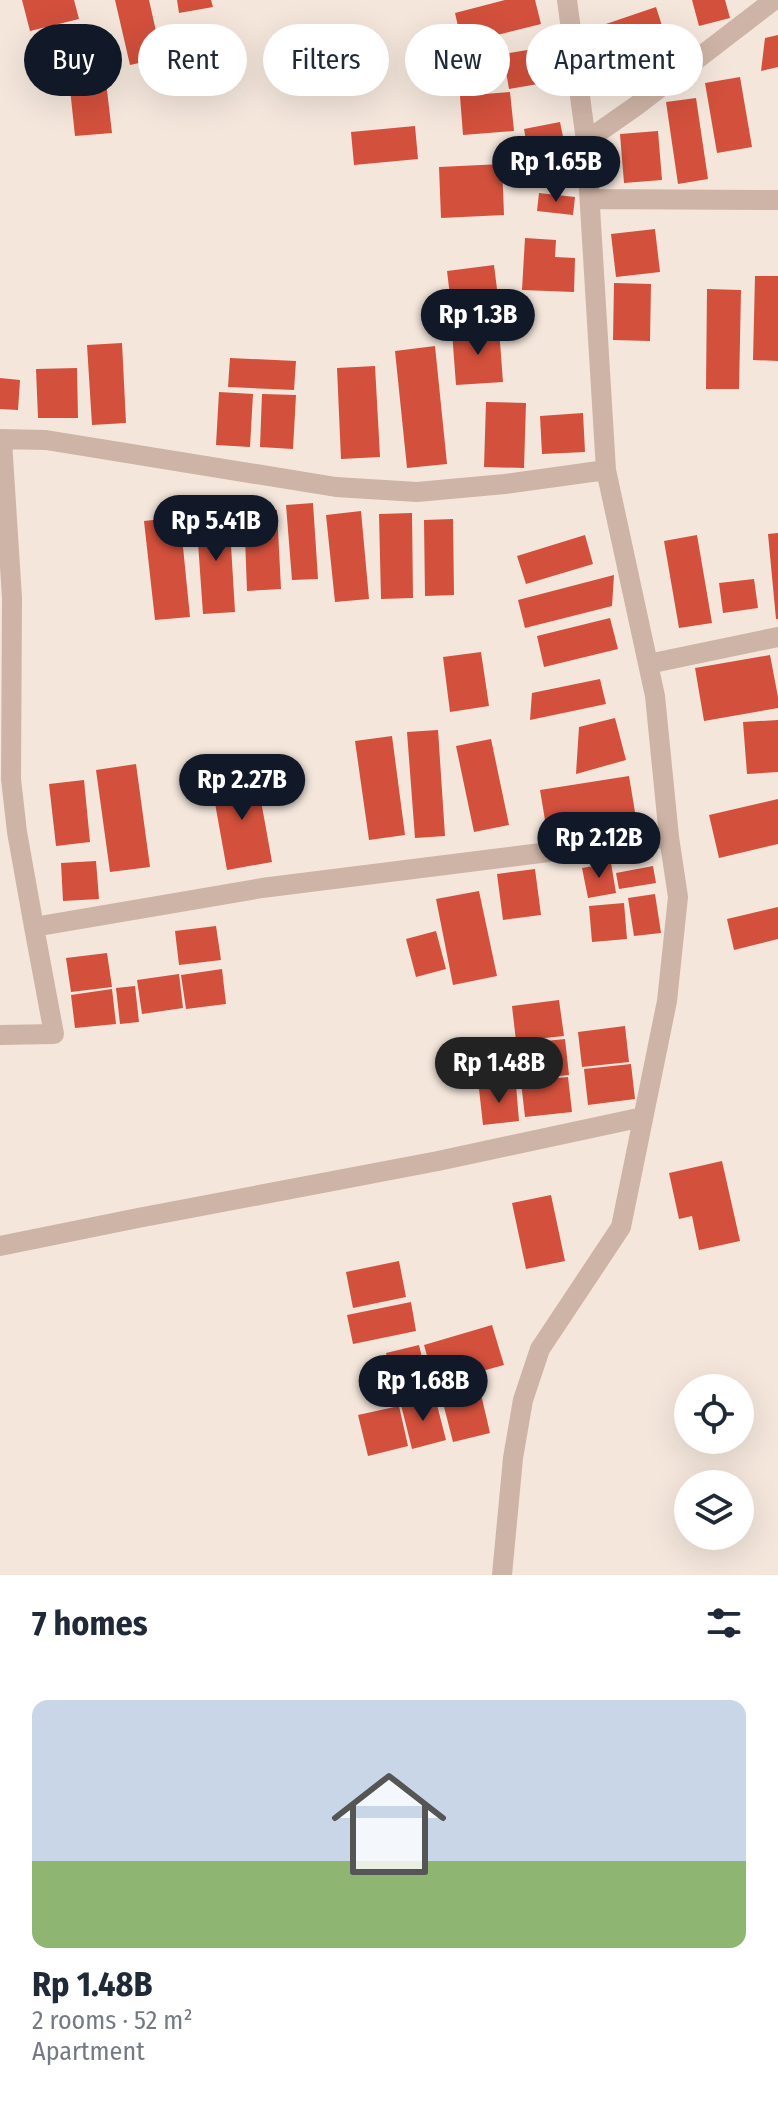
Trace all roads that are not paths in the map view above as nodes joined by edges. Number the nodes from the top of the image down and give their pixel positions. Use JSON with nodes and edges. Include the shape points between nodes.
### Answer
{"nodes":[{"id":1,"x":567,"y":0,"type":"edge"},
{"id":2,"x":774,"y":0,"type":"edge"},
{"id":3,"x":586,"y":141,"type":"junction"},
{"id":4,"x":590,"y":199,"type":"junction"},
{"id":5,"x":778,"y":200,"type":"edge"},
{"id":6,"x":1,"y":440,"type":"edge"},
{"id":7,"x":606,"y":470,"type":"junction"},
{"id":8,"x":778,"y":637,"type":"edge"},
{"id":9,"x":648,"y":664,"type":"junction"},
{"id":10,"x":669,"y":837,"type":"junction"},
{"id":11,"x":34,"y":927,"type":"junction"},
{"id":12,"x":0,"y":1035,"type":"edge"},
{"id":13,"x":643,"y":1117,"type":"junction"},
{"id":14,"x":0,"y":1246,"type":"edge"},
{"id":15,"x":502,"y":1575,"type":"edge"}],
"edges":[{"from":1,"to":3,"type":"street"},
{"from":2,"to":3,"type":"street"},
{"from":3,"to":4,"type":"street"},
{"from":4,"to":5,"type":"street"},
{"from":4,"to":7,"type":"street"},
{"from":6,"to":7,"type":"street","via":[[46,440],[336,487],[417,492]]},
{"from":6,"to":11,"type":"street","via":[[12,598],[11,779]]},
{"from":7,"to":9,"type":"street"},
{"from":8,"to":9,"type":"street"},
{"from":9,"to":10,"type":"street"},
{"from":10,"to":11,"type":"street","via":[[262,888]]},
{"from":10,"to":13,"type":"street","via":[[678,897],[667,1001]]},
{"from":11,"to":12,"type":"street","via":[[54,1034]]},
{"from":13,"to":14,"type":"street"},
{"from":13,"to":15,"type":"street","via":[[621,1227],[540,1349],[523,1400]]}]}
